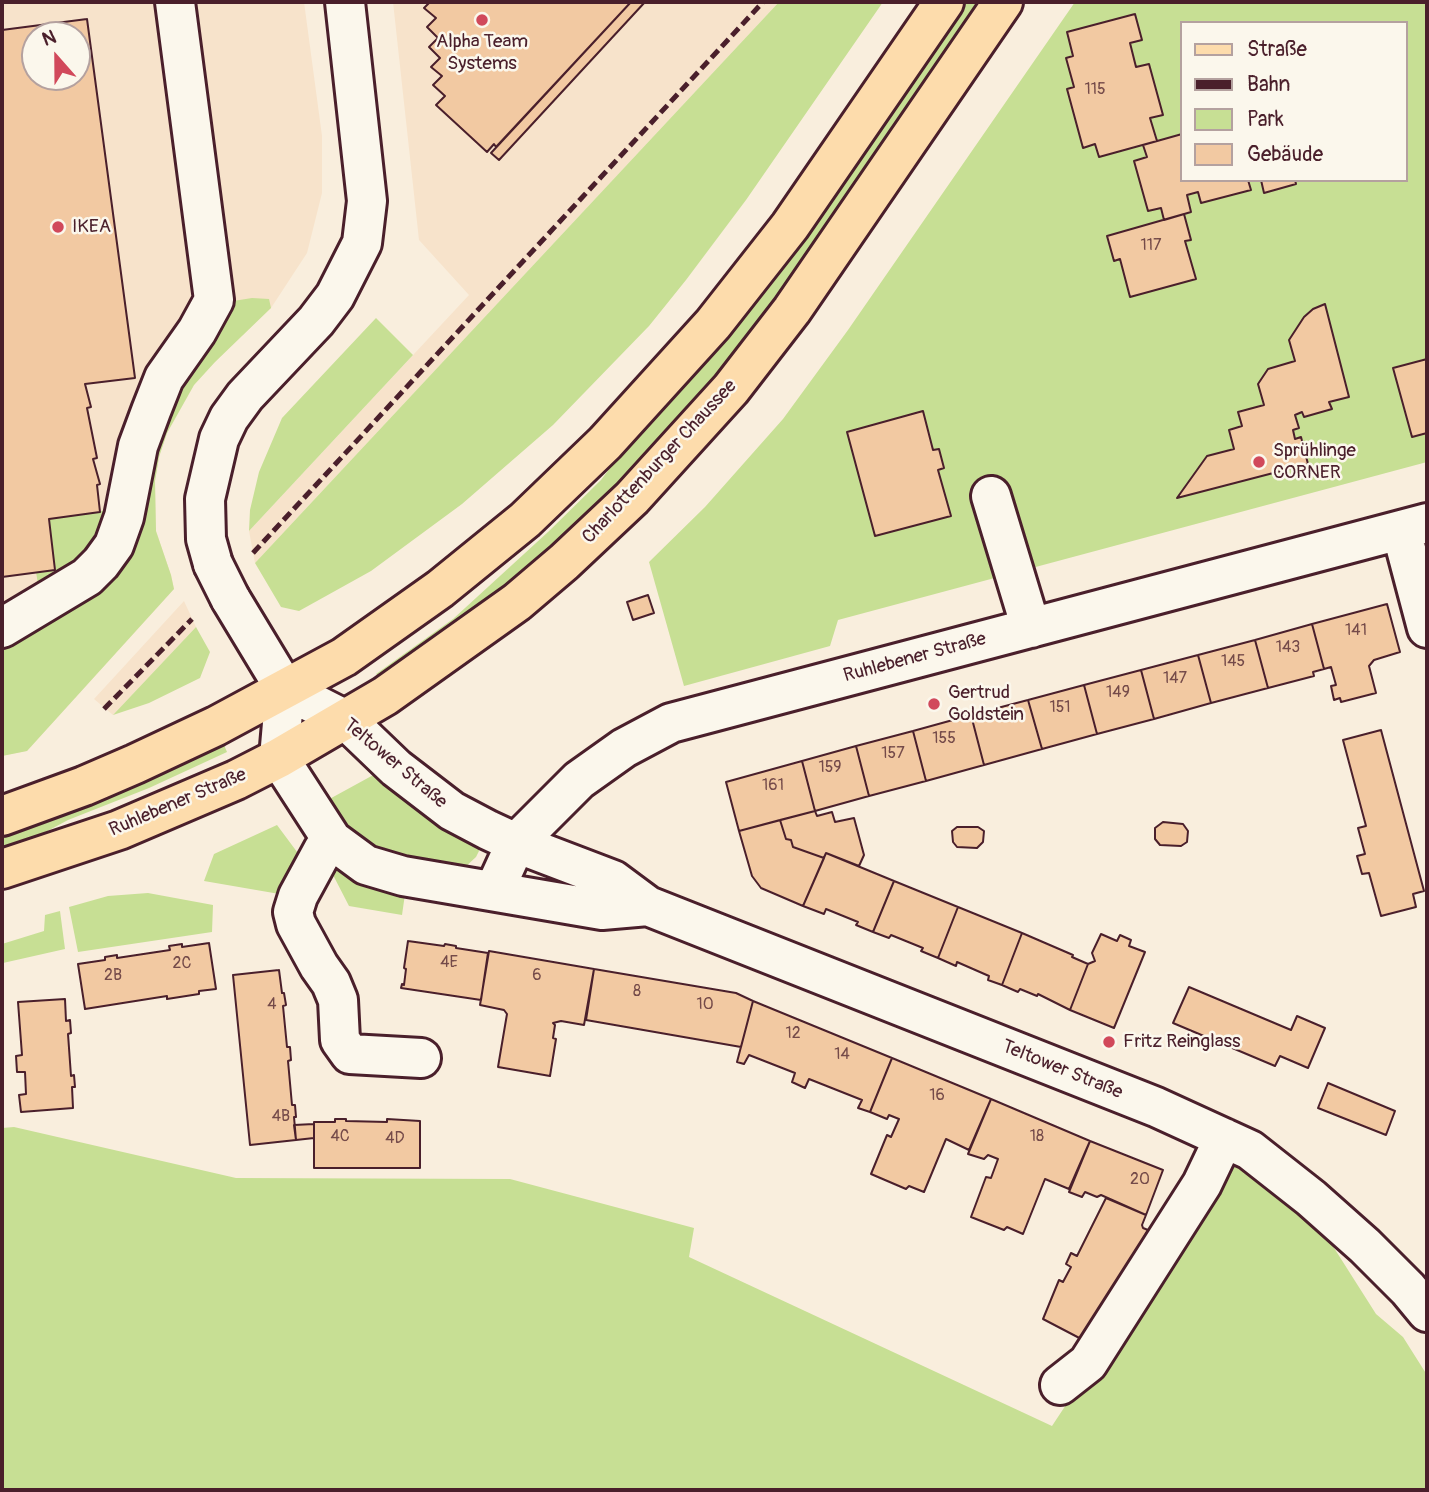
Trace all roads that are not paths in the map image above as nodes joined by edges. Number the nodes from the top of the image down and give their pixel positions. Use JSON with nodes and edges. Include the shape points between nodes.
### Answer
{"nodes":[{"id":1,"x":174,"y":2,"type":"edge"},
{"id":2,"x":345,"y":2,"type":"edge"},
{"id":3,"x":944,"y":2,"type":"edge"},
{"id":4,"x":1003,"y":2,"type":"edge"},
{"id":5,"x":991,"y":496,"type":"dead end"},
{"id":6,"x":1414,"y":526,"type":"edge"},
{"id":7,"x":2,"y":628,"type":"edge"},
{"id":8,"x":1031,"y":628,"type":"junction"},
{"id":9,"x":1427,"y":628,"type":"edge"},
{"id":10,"x":285,"y":689,"type":"junction"},
{"id":11,"x":346,"y":720,"type":"junction"},
{"id":12,"x":279,"y":758,"type":"junction"},
{"id":13,"x":2,"y":816,"type":"edge"},
{"id":14,"x":332,"y":840,"type":"junction"},
{"id":15,"x":516,"y":844,"type":"junction"},
{"id":16,"x":2,"y":869,"type":"edge"},
{"id":17,"x":494,"y":891,"type":"junction"},
{"id":18,"x":648,"y":906,"type":"junction"},
{"id":19,"x":421,"y":1058,"type":"dead end"},
{"id":20,"x":1224,"y":1138,"type":"junction"},
{"id":21,"x":1427,"y":1312,"type":"edge"},
{"id":22,"x":1060,"y":1385,"type":"dead end"}],
"edges":[{"from":1,"to":7,"type":"street","via":[[214,300],[164,378],[150,411],[114,545],[87,578]]},
{"from":2,"to":10,"type":"street","bridge":true,"via":[[367,201],[362,243],[335,296],[229,418],[219,439],[205,499],[206,539],[213,564]]},
{"from":3,"to":10,"type":"main road","via":[[755,272],[605,443],[525,520],[440,589],[360,647]]},
{"from":4,"to":11,"type":"main road","name":"Charlottenburger Chaussee","via":[[792,310],[676,451],[632,498],[517,602]]},
{"from":5,"to":8,"type":"street"},
{"from":6,"to":8,"type":"street","name":"Ruhlebener Straße"},
{"from":6,"to":9,"type":"street","name":"Ruhlebener Straße"},
{"from":8,"to":15,"type":"street","name":"Ruhlebener Straße","via":[[671,723],[624,748],[579,780]]},
{"from":10,"to":11,"type":"street","name":"Teltower Straße"},
{"from":10,"to":12,"type":"street"},
{"from":10,"to":13,"type":"main road","via":[[135,764]]},
{"from":11,"to":12,"type":"main road","name":"Ruhlebener Straße"},
{"from":11,"to":15,"type":"street","name":"Teltower Straße","via":[[389,762],[452,811]]},
{"from":12,"to":14,"type":"street","name":"Teltower Straße"},
{"from":12,"to":16,"type":"main road","name":"Ruhlebener Straße","via":[[119,830]]},
{"from":14,"to":17,"type":"street","name":"Teltower Straße","via":[[366,865]]},
{"from":14,"to":19,"type":"street","via":[[293,912],[338,1000],[340,1041],[350,1054]]},
{"from":15,"to":17,"type":"street","name":"Ruhlebener Straße"},
{"from":15,"to":18,"type":"street","name":"Teltower Straße","via":[[613,880]]},
{"from":17,"to":18,"type":"street","name":"Teltower Straße","via":[[602,909]]},
{"from":18,"to":20,"type":"street","name":"Teltower Straße"},
{"from":20,"to":21,"type":"street","name":"Teltower Straße","via":[[1250,1150],[1311,1198],[1365,1246]]},
{"from":20,"to":22,"type":"street","via":[[1202,1184],[1088,1363]]}]}
